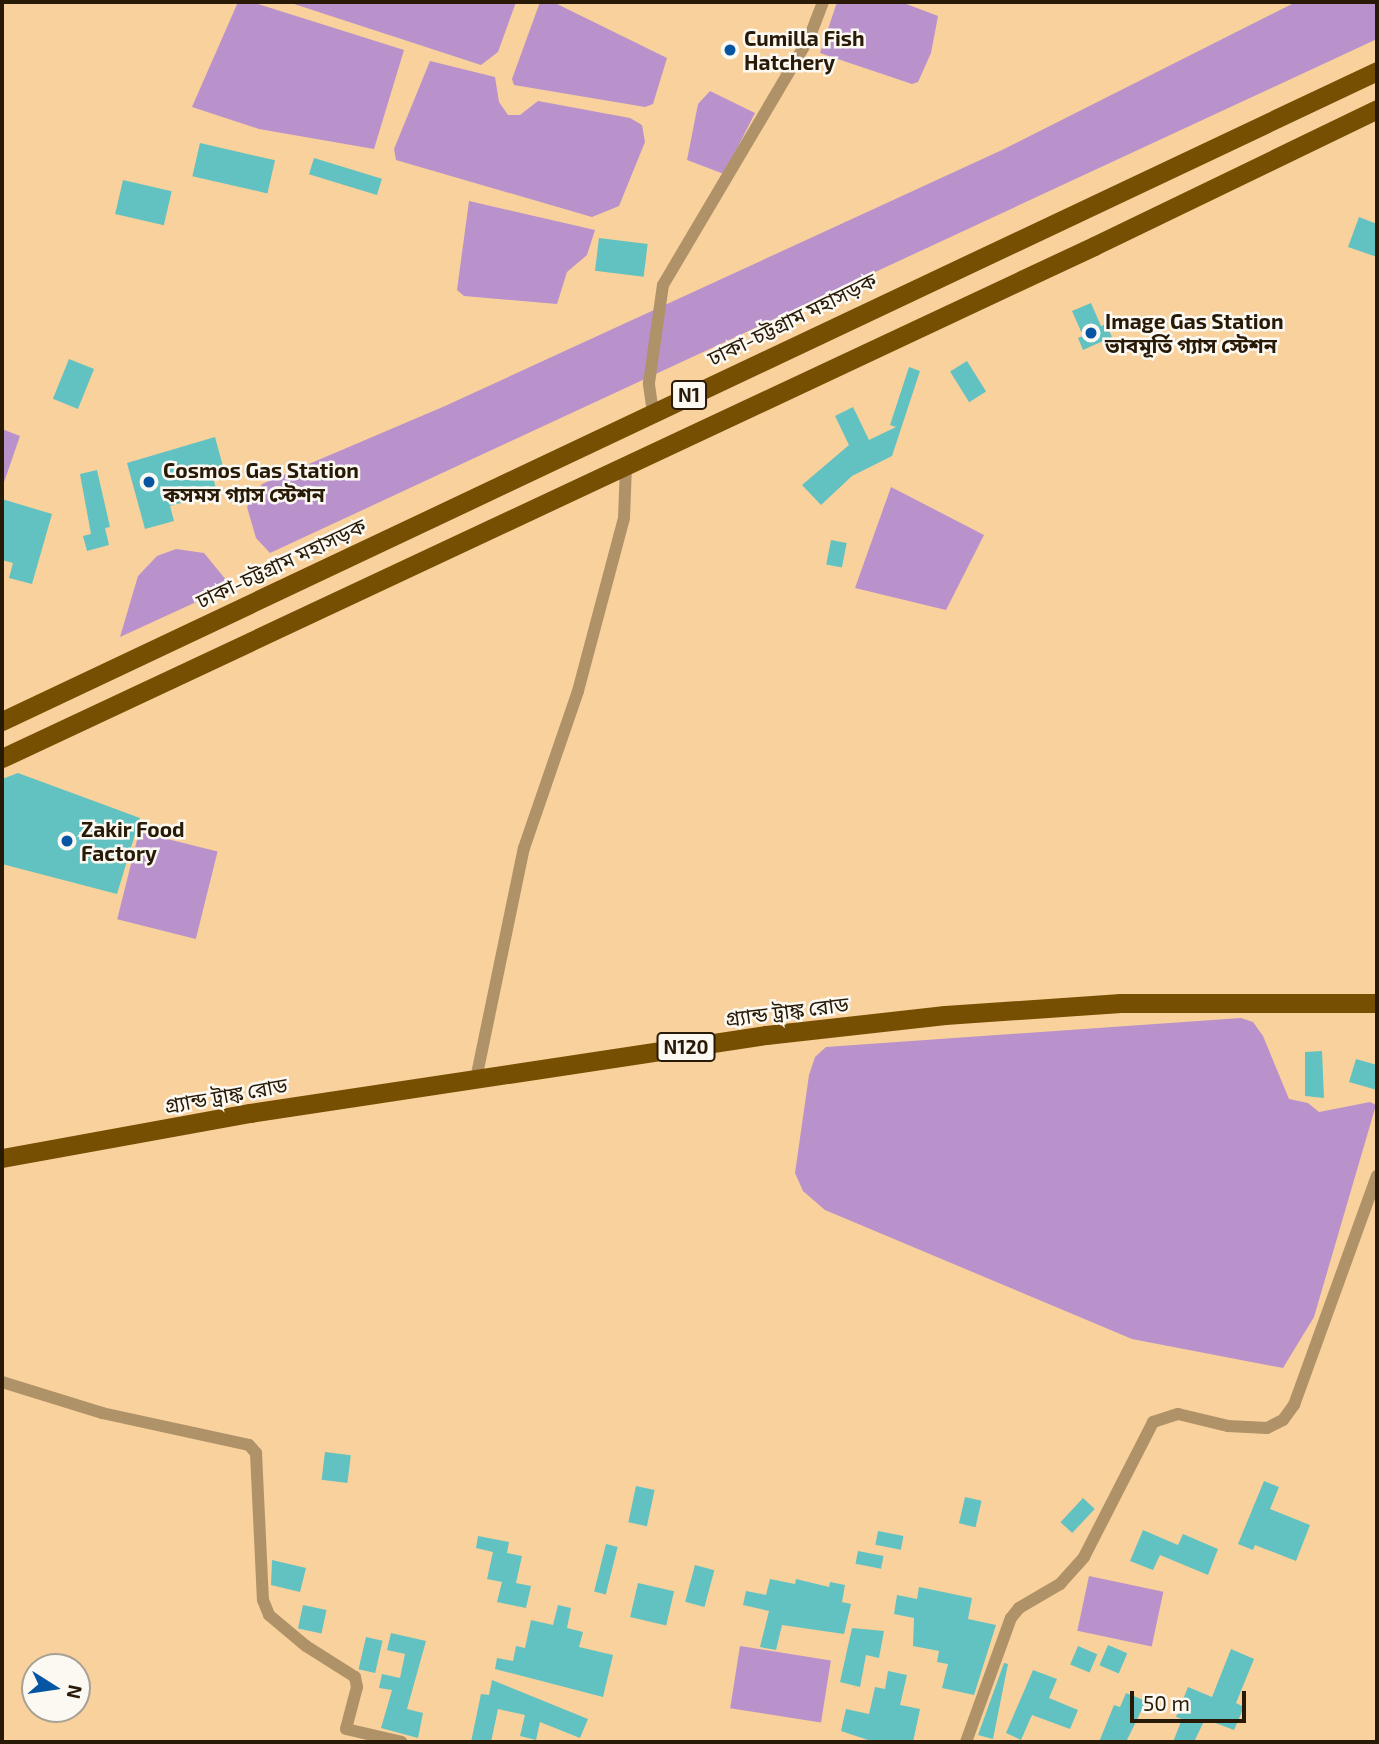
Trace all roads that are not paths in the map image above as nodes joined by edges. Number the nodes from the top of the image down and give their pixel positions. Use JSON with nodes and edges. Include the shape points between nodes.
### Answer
{"nodes":[{"id":1,"x":823,"y":2,"type":"edge"},
{"id":2,"x":1377,"y":71,"type":"edge"},
{"id":3,"x":1377,"y":109,"type":"edge"},
{"id":4,"x":653,"y":413,"type":"junction"},
{"id":5,"x":626,"y":466,"type":"junction"},
{"id":6,"x":2,"y":721,"type":"edge"},
{"id":7,"x":2,"y":758,"type":"edge"},
{"id":8,"x":1377,"y":1003,"type":"edge"},
{"id":9,"x":476,"y":1079,"type":"junction"},
{"id":10,"x":2,"y":1158,"type":"edge"},
{"id":11,"x":1377,"y":1176,"type":"edge"},
{"id":12,"x":2,"y":1382,"type":"edge"},
{"id":13,"x":402,"y":1742,"type":"edge"},
{"id":14,"x":965,"y":1742,"type":"edge"}],
"edges":[{"from":1,"to":4,"type":"street","via":[[810,36],[663,285],[649,383]]},
{"from":2,"to":4,"type":"highway","name":"ঢাকা-চট্টগ্রাম মহাসড়ক","number":"N1"},
{"from":3,"to":5,"type":"highway","number":"N1"},
{"from":4,"to":6,"type":"highway","name":"ঢাকা-চট্টগ্রাম মহাসড়ক","number":"N1"},
{"from":5,"to":7,"type":"highway","number":"N1"},
{"from":5,"to":9,"type":"street","via":[[624,518],[578,691],[524,848]]},
{"from":8,"to":9,"type":"highway","name":"গ্র্যান্ড ট্রাঙ্ক রোড","number":"N120","via":[[1121,1003],[945,1015],[766,1035]]},
{"from":9,"to":10,"type":"highway","name":"গ্র্যান্ড ট্রাঙ্ক রোড","number":"N120","via":[[250,1113]]},
{"from":11,"to":14,"type":"street","via":[[1294,1405],[1283,1420],[1267,1428],[1228,1426],[1178,1414],[1153,1422],[1084,1557],[1060,1584],[1019,1608],[1011,1618]]},
{"from":12,"to":13,"type":"street","via":[[102,1413],[249,1444],[256,1453],[263,1600],[270,1615],[306,1647],[355,1677],[357,1687],[346,1729]]}]}
